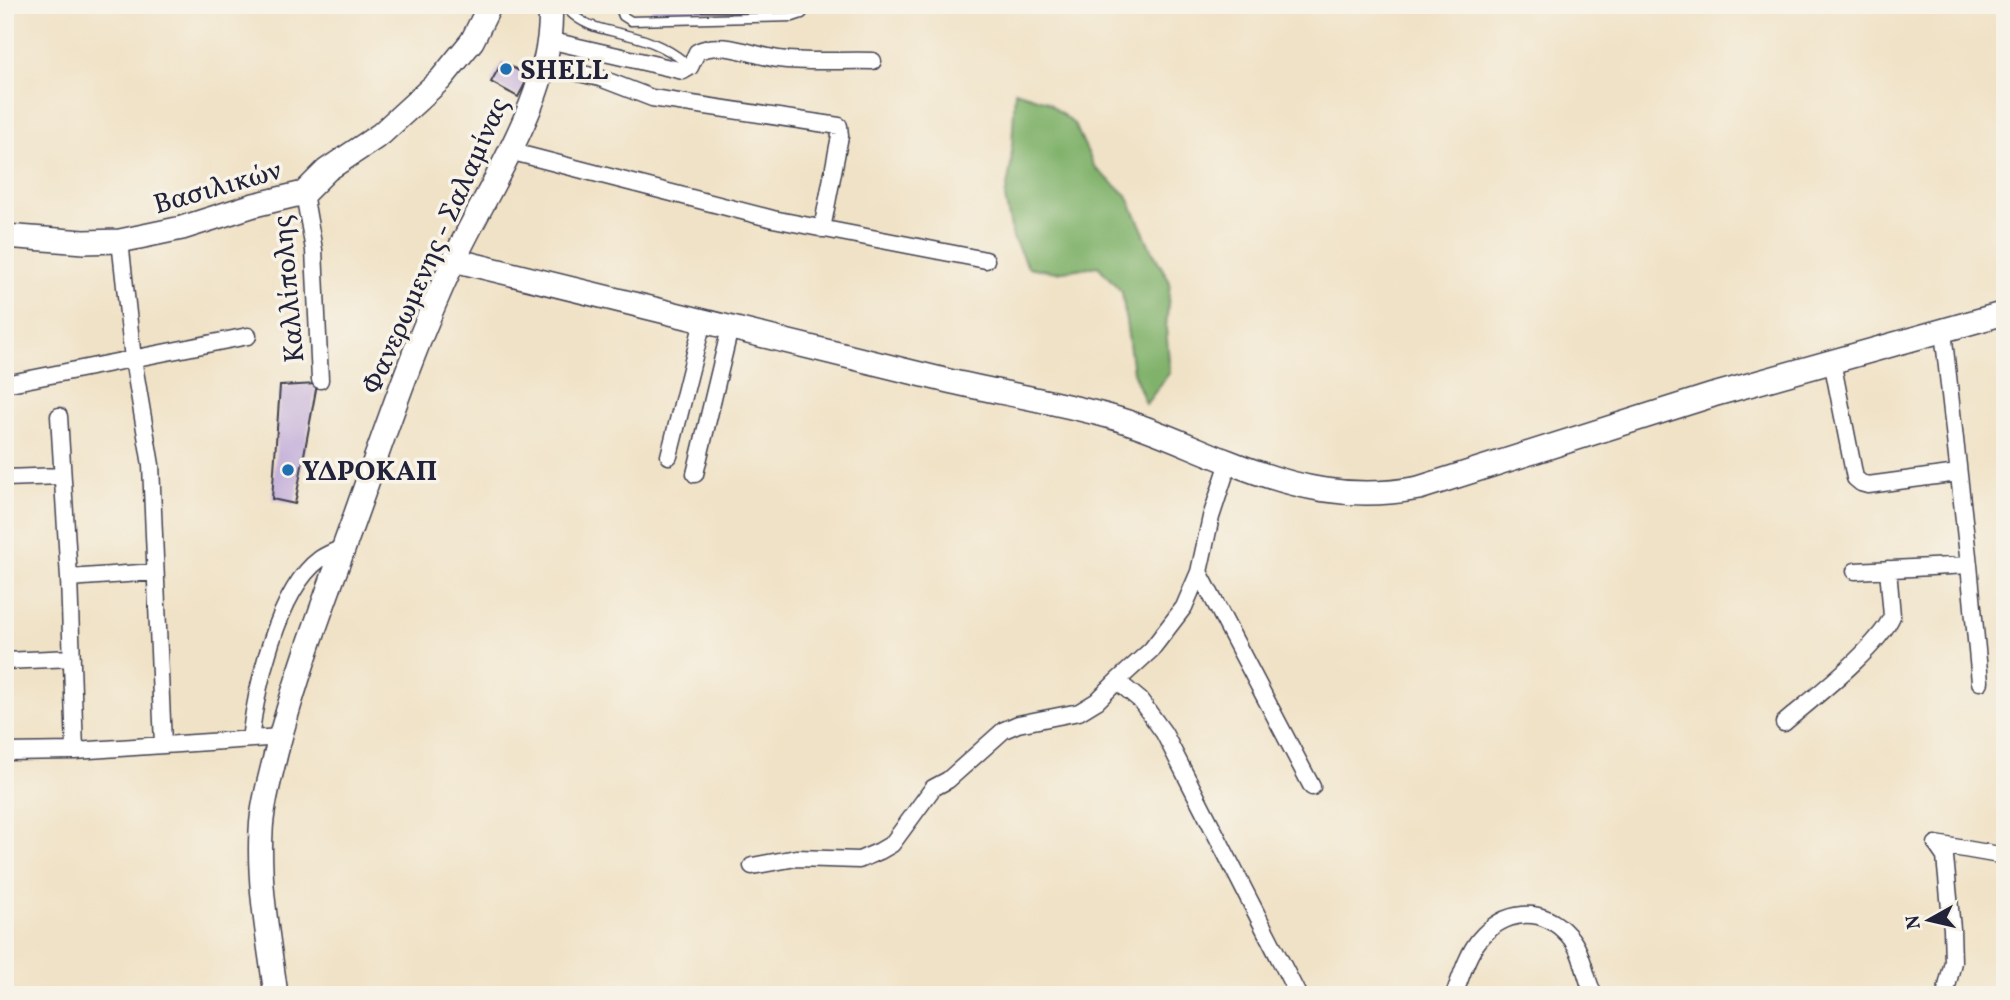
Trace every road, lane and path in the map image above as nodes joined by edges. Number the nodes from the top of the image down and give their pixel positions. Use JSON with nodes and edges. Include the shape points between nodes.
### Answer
{"nodes":[{"id":1,"x":490,"y":5,"type":"edge"},
{"id":2,"x":617,"y":5,"type":"edge"},
{"id":3,"x":809,"y":5,"type":"edge"},
{"id":4,"x":560,"y":8,"type":"edge"},
{"id":5,"x":548,"y":40,"type":"junction"},
{"id":6,"x":873,"y":61,"type":"dead end"},
{"id":7,"x":544,"y":65,"type":"junction"},
{"id":8,"x":690,"y":67,"type":"junction"},
{"id":9,"x":509,"y":151,"type":"junction"},
{"id":10,"x":304,"y":193,"type":"junction"},
{"id":11,"x":822,"y":229,"type":"junction"},
{"id":12,"x":5,"y":236,"type":"edge"},
{"id":13,"x":120,"y":242,"type":"junction"},
{"id":14,"x":454,"y":260,"type":"junction"},
{"id":15,"x":986,"y":260,"type":"dead end"},
{"id":16,"x":2005,"y":313,"type":"edge"},
{"id":17,"x":703,"y":321,"type":"junction"},
{"id":18,"x":730,"y":328,"type":"junction"},
{"id":19,"x":1943,"y":331,"type":"junction"},
{"id":20,"x":248,"y":337,"type":"dead end"},
{"id":21,"x":133,"y":359,"type":"junction"},
{"id":22,"x":1832,"y":362,"type":"junction"},
{"id":23,"x":320,"y":380,"type":"dead end"},
{"id":24,"x":5,"y":384,"type":"edge"},
{"id":25,"x":58,"y":416,"type":"dead end"},
{"id":26,"x":669,"y":456,"type":"dead end"},
{"id":27,"x":1229,"y":462,"type":"junction"},
{"id":28,"x":1958,"y":473,"type":"junction"},
{"id":29,"x":695,"y":474,"type":"dead end"},
{"id":30,"x":62,"y":476,"type":"junction"},
{"id":31,"x":5,"y":478,"type":"edge"},
{"id":32,"x":344,"y":547,"type":"junction"},
{"id":33,"x":1969,"y":565,"type":"junction"},
{"id":34,"x":1888,"y":569,"type":"junction"},
{"id":35,"x":1855,"y":571,"type":"dead end"},
{"id":36,"x":156,"y":572,"type":"junction"},
{"id":37,"x":1199,"y":572,"type":"junction"},
{"id":38,"x":69,"y":578,"type":"junction"},
{"id":39,"x":72,"y":658,"type":"junction"},
{"id":40,"x":5,"y":661,"type":"edge"},
{"id":41,"x":1117,"y":681,"type":"junction"},
{"id":42,"x":1980,"y":682,"type":"dead end"},
{"id":43,"x":1784,"y":723,"type":"dead end"},
{"id":44,"x":281,"y":737,"type":"junction"},
{"id":45,"x":250,"y":739,"type":"junction"},
{"id":46,"x":163,"y":744,"type":"junction"},
{"id":47,"x":75,"y":751,"type":"junction"},
{"id":48,"x":5,"y":752,"type":"edge"},
{"id":49,"x":1312,"y":787,"type":"dead end"},
{"id":50,"x":2005,"y":856,"type":"edge"},
{"id":51,"x":752,"y":866,"type":"dead end"},
{"id":52,"x":1591,"y":994,"type":"edge"},
{"id":53,"x":276,"y":995,"type":"edge"},
{"id":54,"x":1298,"y":995,"type":"edge"},
{"id":55,"x":1454,"y":995,"type":"edge"},
{"id":56,"x":1945,"y":995,"type":"edge"}],
"edges":[{"from":1,"to":10,"type":"street","name":"Βασιλικών","via":[[472,41],[441,79],[381,134],[327,170]]},
{"from":2,"to":3,"type":"lane","via":[[631,21],[793,17]]},
{"from":2,"to":4,"type":"lane"},
{"from":4,"to":5,"type":"street","name":"Φανερωμενης - Σαλαμίνας"},
{"from":4,"to":8,"type":"lane","via":[[591,27],[631,35],[668,51]]},
{"from":5,"to":7,"type":"street","name":"Φανερωμενης - Σαλαμίνας"},
{"from":5,"to":8,"type":"street","via":[[683,71]]},
{"from":6,"to":8,"type":"street","via":[[777,59],[708,47],[697,52]]},
{"from":7,"to":9,"type":"street","name":"Φανερωμενης - Σαλαμίνας"},
{"from":7,"to":11,"type":"street","via":[[600,78],[652,98],[839,126]]},
{"from":9,"to":11,"type":"street"},
{"from":9,"to":14,"type":"street","name":"Φανερωμενης - Σαλαμίνας"},
{"from":10,"to":13,"type":"street","name":"Βασιλικών"},
{"from":10,"to":23,"type":"street","name":"Καλλίπολης","via":[[314,250]]},
{"from":11,"to":15,"type":"street"},
{"from":12,"to":13,"type":"street","name":"Βασιλικών"},
{"from":13,"to":21,"type":"street"},
{"from":14,"to":17,"type":"street"},
{"from":14,"to":32,"type":"street","name":"Φανερωμενης - Σαλαμίνας","via":[[411,357]]},
{"from":16,"to":19,"type":"street"},
{"from":17,"to":18,"type":"street"},
{"from":17,"to":26,"type":"street"},
{"from":18,"to":27,"type":"street","via":[[1111,417]]},
{"from":18,"to":29,"type":"street"},
{"from":19,"to":22,"type":"street"},
{"from":19,"to":28,"type":"street"},
{"from":20,"to":21,"type":"street"},
{"from":21,"to":24,"type":"street"},
{"from":21,"to":36,"type":"street","via":[[151,464]]},
{"from":22,"to":27,"type":"street","via":[[1392,493],[1369,495],[1291,484]]},
{"from":22,"to":28,"type":"street","via":[[1855,478],[1868,485]]},
{"from":25,"to":30,"type":"street"},
{"from":27,"to":37,"type":"street"},
{"from":28,"to":33,"type":"street"},
{"from":30,"to":31,"type":"street"},
{"from":30,"to":38,"type":"street"},
{"from":32,"to":44,"type":"street","name":"Φανερωμενης - Σαλαμίνας","via":[[307,647]]},
{"from":32,"to":45,"type":"street","via":[[319,560],[290,595],[259,680]]},
{"from":33,"to":34,"type":"street"},
{"from":33,"to":42,"type":"street"},
{"from":34,"to":35,"type":"street"},
{"from":34,"to":43,"type":"street","via":[[1889,622],[1823,691]]},
{"from":36,"to":38,"type":"street"},
{"from":36,"to":46,"type":"street"},
{"from":37,"to":41,"type":"street","via":[[1184,607],[1150,650]]},
{"from":37,"to":49,"type":"street"},
{"from":38,"to":39,"type":"street"},
{"from":39,"to":40,"type":"street"},
{"from":39,"to":47,"type":"street"},
{"from":41,"to":51,"type":"street","via":[[1079,712],[1004,730],[933,788],[892,845],[859,860],[796,858]]},
{"from":41,"to":54,"type":"street","via":[[1140,699],[1164,733]]},
{"from":44,"to":45,"type":"street"},
{"from":44,"to":53,"type":"street","name":"Φανερωμενης - Σαλαμίνας","via":[[261,829],[261,869]]},
{"from":45,"to":46,"type":"street"},
{"from":46,"to":47,"type":"street"},
{"from":47,"to":48,"type":"street"},
{"from":50,"to":56,"type":"street","via":[[1937,844],[1945,857],[1953,944]]},
{"from":52,"to":55,"type":"street","via":[[1584,962],[1569,935],[1547,918],[1524,914],[1497,923],[1478,942]]}]}
